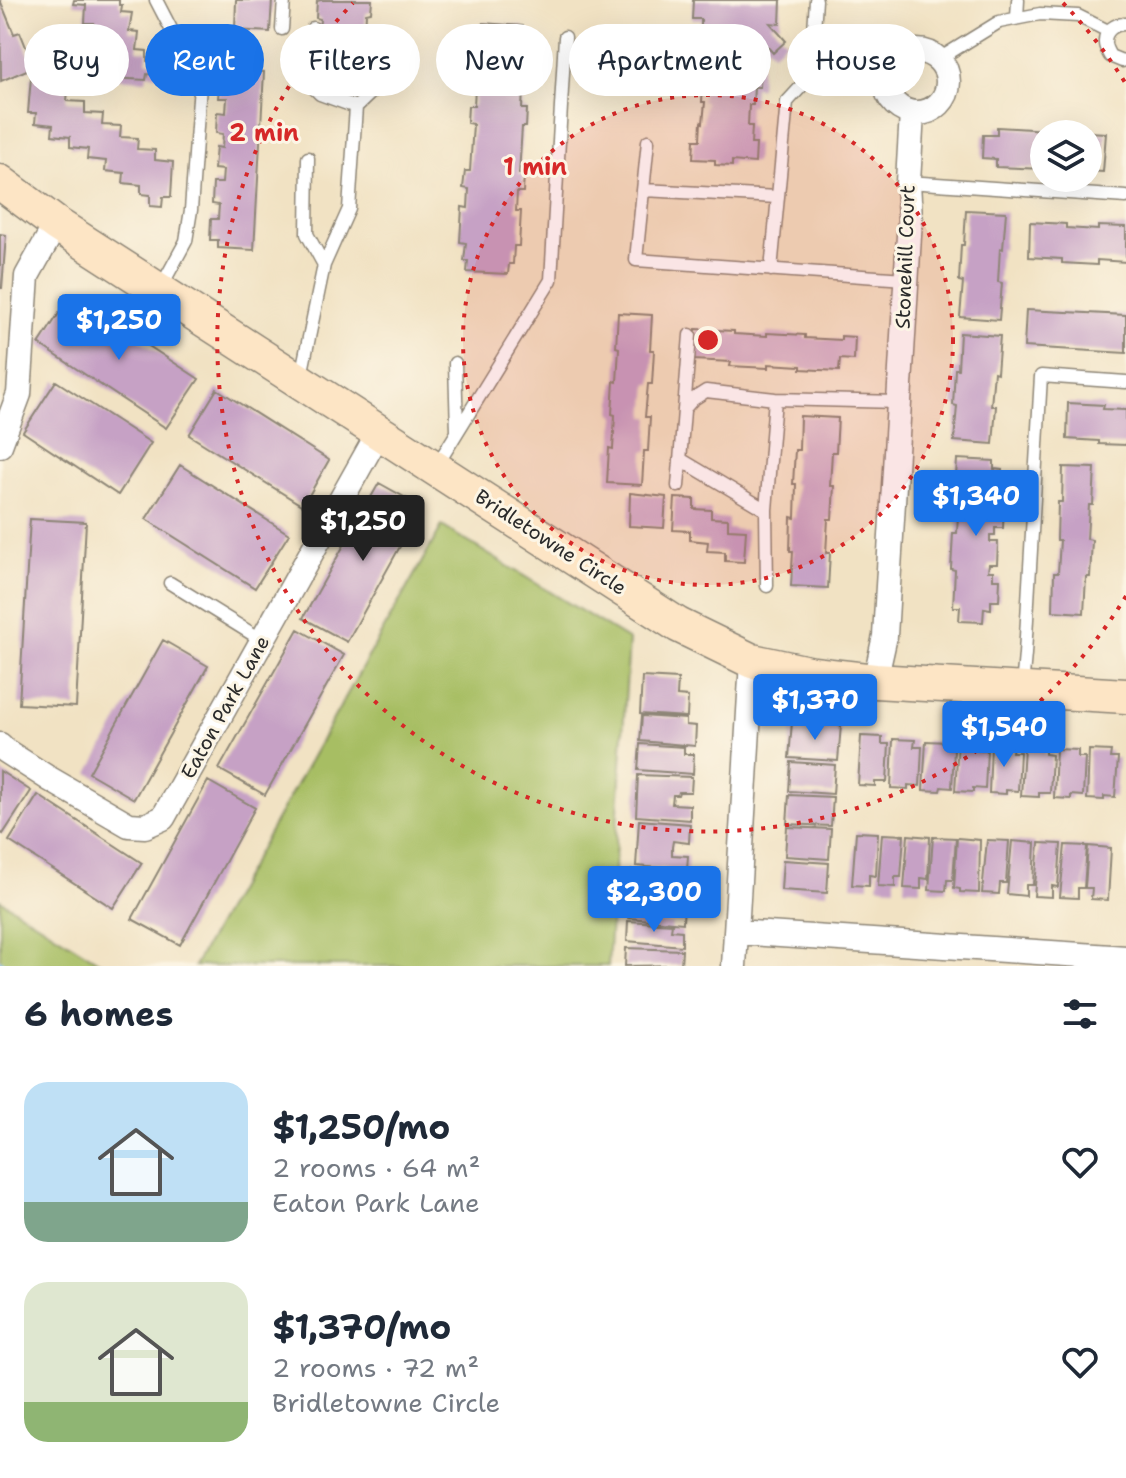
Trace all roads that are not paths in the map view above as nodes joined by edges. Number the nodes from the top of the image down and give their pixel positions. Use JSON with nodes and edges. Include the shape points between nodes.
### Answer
{"nodes":[{"id":1,"x":156,"y":0,"type":"edge"},
{"id":2,"x":284,"y":0,"type":"edge"},
{"id":3,"x":816,"y":0,"type":"edge"},
{"id":4,"x":1018,"y":0,"type":"edge"},
{"id":5,"x":1017,"y":18,"type":"junction"},
{"id":6,"x":282,"y":24,"type":"edge"},
{"id":7,"x":814,"y":24,"type":"edge"},
{"id":8,"x":1126,"y":24,"type":"edge"},
{"id":9,"x":1108,"y":31,"type":"junction"},
{"id":10,"x":565,"y":37,"type":"dead end"},
{"id":11,"x":925,"y":52,"type":"edge"},
{"id":12,"x":939,"y":59,"type":"junction"},
{"id":13,"x":1126,"y":60,"type":"edge"},
{"id":14,"x":326,"y":96,"type":"edge"},
{"id":15,"x":368,"y":96,"type":"edge"},
{"id":16,"x":793,"y":96,"type":"edge"},
{"id":17,"x":889,"y":96,"type":"edge"},
{"id":18,"x":356,"y":107,"type":"junction"},
{"id":19,"x":912,"y":113,"type":"junction"},
{"id":20,"x":648,"y":141,"type":"dead end"},
{"id":21,"x":308,"y":158,"type":"dead end"},
{"id":22,"x":0,"y":182,"type":"edge"},
{"id":23,"x":908,"y":182,"type":"junction"},
{"id":24,"x":643,"y":190,"type":"junction"},
{"id":25,"x":778,"y":197,"type":"junction"},
{"id":26,"x":1126,"y":197,"type":"edge"},
{"id":27,"x":56,"y":224,"type":"junction"},
{"id":28,"x":324,"y":265,"type":"junction"},
{"id":29,"x":771,"y":270,"type":"junction"},
{"id":30,"x":905,"y":279,"type":"junction"},
{"id":31,"x":159,"y":290,"type":"junction"},
{"id":32,"x":690,"y":335,"type":"dead end"},
{"id":33,"x":455,"y":363,"type":"dead end"},
{"id":34,"x":300,"y":380,"type":"junction"},
{"id":35,"x":1126,"y":382,"type":"edge"},
{"id":36,"x":775,"y":399,"type":"junction"},
{"id":37,"x":898,"y":402,"type":"junction"},
{"id":38,"x":684,"y":409,"type":"junction"},
{"id":39,"x":457,"y":431,"type":"junction"},
{"id":40,"x":379,"y":432,"type":"junction"},
{"id":41,"x":0,"y":445,"type":"edge"},
{"id":42,"x":680,"y":459,"type":"junction"},
{"id":43,"x":435,"y":468,"type":"junction"},
{"id":44,"x":678,"y":486,"type":"dead end"},
{"id":45,"x":766,"y":510,"type":"junction"},
{"id":46,"x":170,"y":583,"type":"dead end"},
{"id":47,"x":767,"y":586,"type":"dead end"},
{"id":48,"x":262,"y":640,"type":"junction"},
{"id":49,"x":752,"y":661,"type":"junction"},
{"id":50,"x":875,"y":681,"type":"junction"},
{"id":51,"x":1021,"y":690,"type":"junction"},
{"id":52,"x":1126,"y":696,"type":"edge"},
{"id":53,"x":0,"y":745,"type":"edge"},
{"id":54,"x":736,"y":932,"type":"junction"},
{"id":55,"x":1126,"y":958,"type":"edge"},
{"id":56,"x":734,"y":966,"type":"edge"}],
"edges":[{"from":1,"to":31,"type":"lane","via":[[200,85],[186,241]]},
{"from":2,"to":6,"type":"lane"},
{"from":3,"to":7,"type":"lane"},
{"from":4,"to":5,"type":"lane"},
{"from":5,"to":9,"type":"lane","via":[[1078,16]]},
{"from":5,"to":12,"type":"lane","via":[[999,22]]},
{"from":8,"to":9,"type":"lane"},
{"from":9,"to":13,"type":"lane","via":[[1105,44],[1110,56]]},
{"from":10,"to":39,"type":"lane","via":[[551,280]]},
{"from":11,"to":12,"type":"street"},
{"from":12,"to":19,"type":"street","via":[[948,88],[941,102]]},
{"from":14,"to":18,"type":"lane"},
{"from":15,"to":18,"type":"lane"},
{"from":16,"to":25,"type":"lane","via":[[787,102]]},
{"from":17,"to":19,"type":"street"},
{"from":18,"to":28,"type":"lane","via":[[349,209]]},
{"from":19,"to":23,"type":"street","name":"Stonehill Court"},
{"from":20,"to":24,"type":"lane"},
{"from":21,"to":28,"type":"lane","via":[[307,234]]},
{"from":22,"to":27,"type":"street","name":"Bridletowne Circle"},
{"from":23,"to":26,"type":"lane"},
{"from":23,"to":30,"type":"street","name":"Stonehill Court"},
{"from":24,"to":25,"type":"lane"},
{"from":24,"to":29,"type":"lane","via":[[636,260]]},
{"from":25,"to":29,"type":"lane"},
{"from":27,"to":31,"type":"street","name":"Bridletowne Circle"},
{"from":27,"to":41,"type":"street","via":[[27,276],[19,394]]},
{"from":28,"to":34,"type":"lane"},
{"from":29,"to":30,"type":"lane"},
{"from":30,"to":37,"type":"street","name":"Stonehill Court"},
{"from":31,"to":34,"type":"street","name":"Bridletowne Circle"},
{"from":32,"to":38,"type":"lane"},
{"from":33,"to":39,"type":"lane"},
{"from":34,"to":40,"type":"street","name":"Bridletowne Circle"},
{"from":35,"to":51,"type":"lane","via":[[1041,376]]},
{"from":36,"to":37,"type":"lane"},
{"from":36,"to":38,"type":"lane","via":[[706,391]]},
{"from":36,"to":45,"type":"lane"},
{"from":37,"to":50,"type":"street","name":"Stonehill Court","via":[[885,636]]},
{"from":38,"to":42,"type":"lane"},
{"from":39,"to":43,"type":"lane"},
{"from":40,"to":43,"type":"street","name":"Bridletowne Circle"},
{"from":40,"to":48,"type":"street","name":"Eaton Park Lane"},
{"from":42,"to":44,"type":"lane"},
{"from":42,"to":45,"type":"lane"},
{"from":43,"to":49,"type":"street","name":"Bridletowne Circle","via":[[678,625]]},
{"from":45,"to":47,"type":"lane"},
{"from":46,"to":48,"type":"lane"},
{"from":48,"to":53,"type":"street","name":"Eaton Park Lane","via":[[163,818],[145,826],[129,825]]},
{"from":49,"to":50,"type":"street","name":"Bridletowne Circle"},
{"from":49,"to":54,"type":"street"},
{"from":50,"to":51,"type":"street","name":"Bridletowne Circle"},
{"from":51,"to":52,"type":"street","name":"Bridletowne Circle"},
{"from":54,"to":55,"type":"street"},
{"from":54,"to":56,"type":"street"}]}
